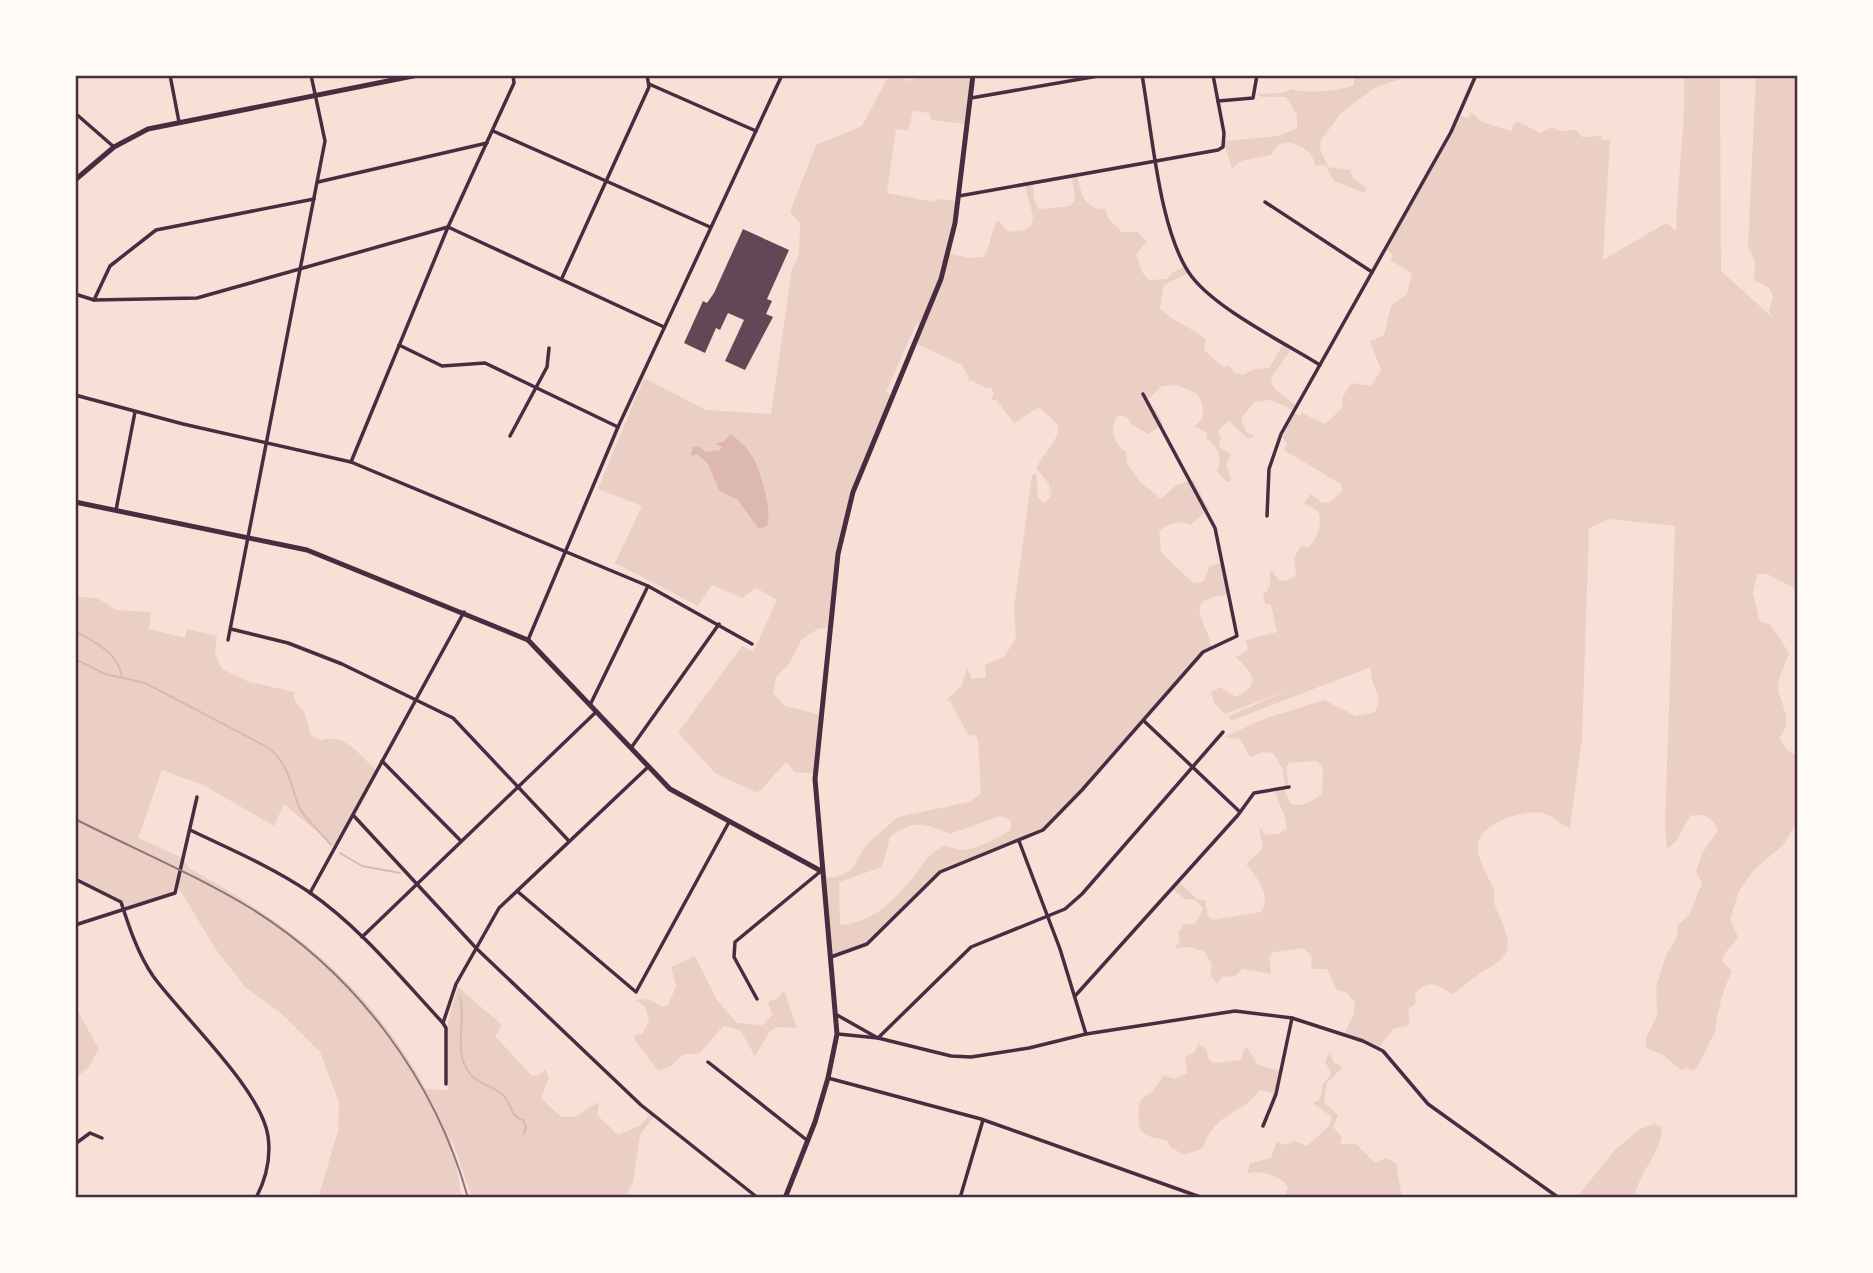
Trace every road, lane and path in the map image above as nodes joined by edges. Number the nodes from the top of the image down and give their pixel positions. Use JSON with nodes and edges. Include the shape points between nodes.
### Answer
{"nodes":[{"id":1,"x":170,"y":75,"type":"edge"},
{"id":2,"x":311,"y":75,"type":"edge"},
{"id":3,"x":418,"y":75,"type":"edge"},
{"id":4,"x":513,"y":75,"type":"edge"},
{"id":5,"x":647,"y":75,"type":"edge"},
{"id":6,"x":782,"y":75,"type":"edge"},
{"id":7,"x":973,"y":75,"type":"edge"},
{"id":8,"x":1104,"y":75,"type":"edge"},
{"id":9,"x":1142,"y":75,"type":"edge"},
{"id":10,"x":1213,"y":75,"type":"edge"},
{"id":11,"x":1257,"y":75,"type":"edge"},
{"id":12,"x":1476,"y":75,"type":"edge"},
{"id":13,"x":648,"y":83,"type":"junction"},
{"id":14,"x":315,"y":95,"type":"junction"},
{"id":15,"x":971,"y":98,"type":"junction"},
{"id":16,"x":1218,"y":101,"type":"junction"},
{"id":17,"x":75,"y":113,"type":"edge"},
{"id":18,"x":179,"y":122,"type":"junction"},
{"id":19,"x":493,"y":131,"type":"junction"},
{"id":20,"x":756,"y":131,"type":"junction"},
{"id":21,"x":487,"y":143,"type":"junction"},
{"id":22,"x":114,"y":147,"type":"junction"},
{"id":23,"x":1156,"y":161,"type":"junction"},
{"id":24,"x":75,"y":180,"type":"edge"},
{"id":25,"x":318,"y":181,"type":"junction"},
{"id":26,"x":605,"y":182,"type":"junction"},
{"id":27,"x":959,"y":196,"type":"junction"},
{"id":28,"x":314,"y":199,"type":"junction"},
{"id":29,"x":1265,"y":202,"type":"dead end"},
{"id":30,"x":448,"y":227,"type":"junction"},
{"id":31,"x":710,"y":227,"type":"junction"},
{"id":32,"x":301,"y":270,"type":"junction"},
{"id":33,"x":1372,"y":272,"type":"junction"},
{"id":34,"x":562,"y":278,"type":"junction"},
{"id":35,"x":75,"y":295,"type":"edge"},
{"id":36,"x":94,"y":300,"type":"junction"},
{"id":37,"x":664,"y":327,"type":"junction"},
{"id":38,"x":400,"y":345,"type":"junction"},
{"id":39,"x":549,"y":348,"type":"dead end"},
{"id":40,"x":1320,"y":365,"type":"junction"},
{"id":41,"x":534,"y":388,"type":"junction"},
{"id":42,"x":1143,"y":394,"type":"dead end"},
{"id":43,"x":75,"y":395,"type":"edge"},
{"id":44,"x":136,"y":411,"type":"junction"},
{"id":45,"x":618,"y":427,"type":"junction"},
{"id":46,"x":510,"y":436,"type":"dead end"},
{"id":47,"x":268,"y":443,"type":"junction"},
{"id":48,"x":351,"y":462,"type":"junction"},
{"id":49,"x":75,"y":502,"type":"edge"},
{"id":50,"x":116,"y":510,"type":"junction"},
{"id":51,"x":1267,"y":516,"type":"dead end"},
{"id":52,"x":249,"y":538,"type":"junction"},
{"id":53,"x":565,"y":549,"type":"junction"},
{"id":54,"x":648,"y":586,"type":"junction"},
{"id":55,"x":464,"y":612,"type":"junction"},
{"id":56,"x":719,"y":624,"type":"junction"},
{"id":57,"x":231,"y":629,"type":"junction"},
{"id":58,"x":228,"y":640,"type":"dead end"},
{"id":59,"x":528,"y":640,"type":"junction"},
{"id":60,"x":752,"y":644,"type":"dead end"},
{"id":61,"x":416,"y":700,"type":"junction"},
{"id":62,"x":590,"y":705,"type":"junction"},
{"id":63,"x":596,"y":712,"type":"junction"},
{"id":64,"x":1144,"y":721,"type":"junction"},
{"id":65,"x":1223,"y":732,"type":"dead end"},
{"id":66,"x":631,"y":748,"type":"junction"},
{"id":67,"x":382,"y":761,"type":"junction"},
{"id":68,"x":648,"y":766,"type":"junction"},
{"id":69,"x":1192,"y":767,"type":"junction"},
{"id":70,"x":517,"y":786,"type":"junction"},
{"id":71,"x":1289,"y":787,"type":"dead end"},
{"id":72,"x":197,"y":797,"type":"dead end"},
{"id":73,"x":1240,"y":813,"type":"junction"},
{"id":74,"x":353,"y":815,"type":"junction"},
{"id":75,"x":729,"y":822,"type":"junction"},
{"id":76,"x":190,"y":830,"type":"junction"},
{"id":77,"x":460,"y":840,"type":"junction"},
{"id":78,"x":1019,"y":840,"type":"junction"},
{"id":79,"x":569,"y":841,"type":"junction"},
{"id":80,"x":821,"y":871,"type":"junction"},
{"id":81,"x":75,"y":879,"type":"edge"},
{"id":82,"x":416,"y":881,"type":"junction"},
{"id":83,"x":517,"y":891,"type":"junction"},
{"id":84,"x":310,"y":893,"type":"junction"},
{"id":85,"x":123,"y":910,"type":"junction"},
{"id":86,"x":1048,"y":916,"type":"junction"},
{"id":87,"x":75,"y":925,"type":"edge"},
{"id":88,"x":362,"y":937,"type":"junction"},
{"id":89,"x":477,"y":950,"type":"junction"},
{"id":90,"x":831,"y":957,"type":"junction"},
{"id":91,"x":1075,"y":996,"type":"junction"},
{"id":92,"x":757,"y":999,"type":"dead end"},
{"id":93,"x":837,"y":1015,"type":"junction"},
{"id":94,"x":1292,"y":1018,"type":"junction"},
{"id":95,"x":443,"y":1023,"type":"junction"},
{"id":96,"x":837,"y":1034,"type":"junction"},
{"id":97,"x":1086,"y":1034,"type":"junction"},
{"id":98,"x":878,"y":1038,"type":"junction"},
{"id":99,"x":708,"y":1062,"type":"dead end"},
{"id":100,"x":828,"y":1078,"type":"junction"},
{"id":101,"x":446,"y":1084,"type":"dead end"},
{"id":102,"x":983,"y":1120,"type":"junction"},
{"id":103,"x":1262,"y":1126,"type":"dead end"},
{"id":104,"x":102,"y":1138,"type":"dead end"},
{"id":105,"x":808,"y":1141,"type":"junction"},
{"id":106,"x":75,"y":1144,"type":"edge"},
{"id":107,"x":256,"y":1198,"type":"edge"},
{"id":108,"x":758,"y":1198,"type":"edge"},
{"id":109,"x":785,"y":1198,"type":"edge"},
{"id":110,"x":960,"y":1198,"type":"edge"},
{"id":111,"x":1203,"y":1198,"type":"edge"},
{"id":112,"x":1559,"y":1198,"type":"edge"}],
"edges":[{"from":1,"to":18,"type":"street"},
{"from":2,"to":14,"type":"street"},
{"from":3,"to":14,"type":"main road"},
{"from":4,"to":19,"type":"street","via":[[514,83]]},
{"from":5,"to":13,"type":"street"},
{"from":6,"to":20,"type":"street"},
{"from":7,"to":15,"type":"main road"},
{"from":8,"to":15,"type":"street"},
{"from":9,"to":23,"type":"street"},
{"from":10,"to":16,"type":"street"},
{"from":11,"to":16,"type":"street","via":[[1253,98]]},
{"from":12,"to":33,"type":"street","via":[[1451,132]]},
{"from":13,"to":20,"type":"street"},
{"from":13,"to":26,"type":"street"},
{"from":14,"to":18,"type":"main road"},
{"from":14,"to":25,"type":"street","via":[[325,141]]},
{"from":15,"to":27,"type":"main road"},
{"from":16,"to":23,"type":"street","via":[[1223,147]]},
{"from":17,"to":22,"type":"street"},
{"from":18,"to":22,"type":"main road","via":[[139,132]]},
{"from":19,"to":21,"type":"street"},
{"from":19,"to":26,"type":"street"},
{"from":20,"to":31,"type":"street"},
{"from":21,"to":25,"type":"street"},
{"from":21,"to":30,"type":"street"},
{"from":22,"to":24,"type":"main road"},
{"from":23,"to":27,"type":"street"},
{"from":23,"to":40,"type":"street","via":[[1174,239],[1193,277],[1240,315]]},
{"from":25,"to":28,"type":"street"},
{"from":26,"to":31,"type":"street"},
{"from":26,"to":34,"type":"street"},
{"from":27,"to":80,"type":"main road","via":[[941,279],[853,492],[842,534],[815,779]]},
{"from":28,"to":32,"type":"street"},
{"from":28,"to":36,"type":"street","via":[[156,230],[110,266]]},
{"from":29,"to":33,"type":"street"},
{"from":30,"to":32,"type":"street"},
{"from":30,"to":34,"type":"street"},
{"from":30,"to":38,"type":"street"},
{"from":31,"to":37,"type":"street"},
{"from":32,"to":36,"type":"street","via":[[197,298]]},
{"from":32,"to":47,"type":"street"},
{"from":33,"to":40,"type":"street"},
{"from":34,"to":37,"type":"street"},
{"from":35,"to":36,"type":"street"},
{"from":37,"to":45,"type":"street"},
{"from":38,"to":41,"type":"street","via":[[442,366],[485,363]]},
{"from":38,"to":48,"type":"street"},
{"from":39,"to":41,"type":"street","via":[[547,367]]},
{"from":40,"to":51,"type":"street","via":[[1273,451]]},
{"from":41,"to":45,"type":"street"},
{"from":41,"to":46,"type":"street"},
{"from":42,"to":64,"type":"street","via":[[1215,528],[1237,636],[1203,652]]},
{"from":43,"to":44,"type":"street"},
{"from":44,"to":47,"type":"street"},
{"from":44,"to":50,"type":"street"},
{"from":45,"to":53,"type":"street"},
{"from":47,"to":48,"type":"street"},
{"from":47,"to":52,"type":"street"},
{"from":48,"to":53,"type":"street"},
{"from":49,"to":50,"type":"main road"},
{"from":50,"to":52,"type":"main road"},
{"from":52,"to":55,"type":"main road","via":[[307,550]]},
{"from":52,"to":57,"type":"street"},
{"from":53,"to":54,"type":"street"},
{"from":53,"to":59,"type":"street"},
{"from":54,"to":56,"type":"street"},
{"from":54,"to":62,"type":"street"},
{"from":55,"to":59,"type":"main road"},
{"from":55,"to":61,"type":"street"},
{"from":56,"to":60,"type":"street"},
{"from":56,"to":66,"type":"street"},
{"from":57,"to":58,"type":"street"},
{"from":57,"to":61,"type":"street","via":[[288,643]]},
{"from":59,"to":62,"type":"main road"},
{"from":61,"to":67,"type":"street"},
{"from":61,"to":70,"type":"street","via":[[453,718]]},
{"from":62,"to":63,"type":"main road"},
{"from":63,"to":66,"type":"main road"},
{"from":63,"to":70,"type":"street"},
{"from":64,"to":69,"type":"street"},
{"from":64,"to":78,"type":"street","via":[[1049,824]]},
{"from":65,"to":69,"type":"street"},
{"from":66,"to":68,"type":"main road"},
{"from":67,"to":74,"type":"street"},
{"from":67,"to":77,"type":"street"},
{"from":68,"to":75,"type":"main road","via":[[670,789]]},
{"from":68,"to":79,"type":"street"},
{"from":69,"to":73,"type":"street"},
{"from":69,"to":86,"type":"street","via":[[1082,894]]},
{"from":70,"to":77,"type":"street"},
{"from":70,"to":79,"type":"street"},
{"from":71,"to":73,"type":"street","via":[[1254,793]]},
{"from":72,"to":76,"type":"street"},
{"from":73,"to":91,"type":"street"},
{"from":74,"to":82,"type":"street"},
{"from":74,"to":84,"type":"street"},
{"from":75,"to":80,"type":"main road"},
{"from":75,"to":83,"type":"street","via":[[636,992]]},
{"from":76,"to":84,"type":"street"},
{"from":76,"to":85,"type":"street","via":[[175,893]]},
{"from":77,"to":82,"type":"street"},
{"from":78,"to":86,"type":"street"},
{"from":78,"to":90,"type":"street","via":[[940,872],[867,944]]},
{"from":79,"to":83,"type":"street"},
{"from":80,"to":90,"type":"main road"},
{"from":80,"to":92,"type":"street","via":[[734,942],[734,957]]},
{"from":81,"to":85,"type":"street","via":[[121,902]]},
{"from":82,"to":88,"type":"street"},
{"from":82,"to":89,"type":"street"},
{"from":83,"to":89,"type":"street","via":[[499,908]]},
{"from":84,"to":88,"type":"street"},
{"from":85,"to":87,"type":"street"},
{"from":85,"to":107,"type":"street","via":[[152,974],[258,1107],[268,1134],[268,1160]]},
{"from":86,"to":91,"type":"street"},
{"from":86,"to":98,"type":"street","via":[[971,947]]},
{"from":88,"to":95,"type":"street"},
{"from":89,"to":95,"type":"street","via":[[456,984]]},
{"from":89,"to":108,"type":"street","via":[[641,1105]]},
{"from":90,"to":93,"type":"main road"},
{"from":91,"to":97,"type":"street"},
{"from":93,"to":96,"type":"main road"},
{"from":93,"to":98,"type":"street"},
{"from":94,"to":97,"type":"street","via":[[1235,1011]]},
{"from":94,"to":103,"type":"street","via":[[1276,1094]]},
{"from":94,"to":112,"type":"street","via":[[1383,1051],[1428,1104]]},
{"from":95,"to":101,"type":"street"},
{"from":96,"to":98,"type":"street"},
{"from":96,"to":100,"type":"main road"},
{"from":97,"to":98,"type":"street","via":[[971,1057]]},
{"from":99,"to":105,"type":"street"},
{"from":100,"to":102,"type":"street"},
{"from":100,"to":105,"type":"main road"},
{"from":102,"to":110,"type":"street"},
{"from":102,"to":111,"type":"street"},
{"from":104,"to":106,"type":"street","via":[[90,1133]]},
{"from":105,"to":109,"type":"main road"}]}
